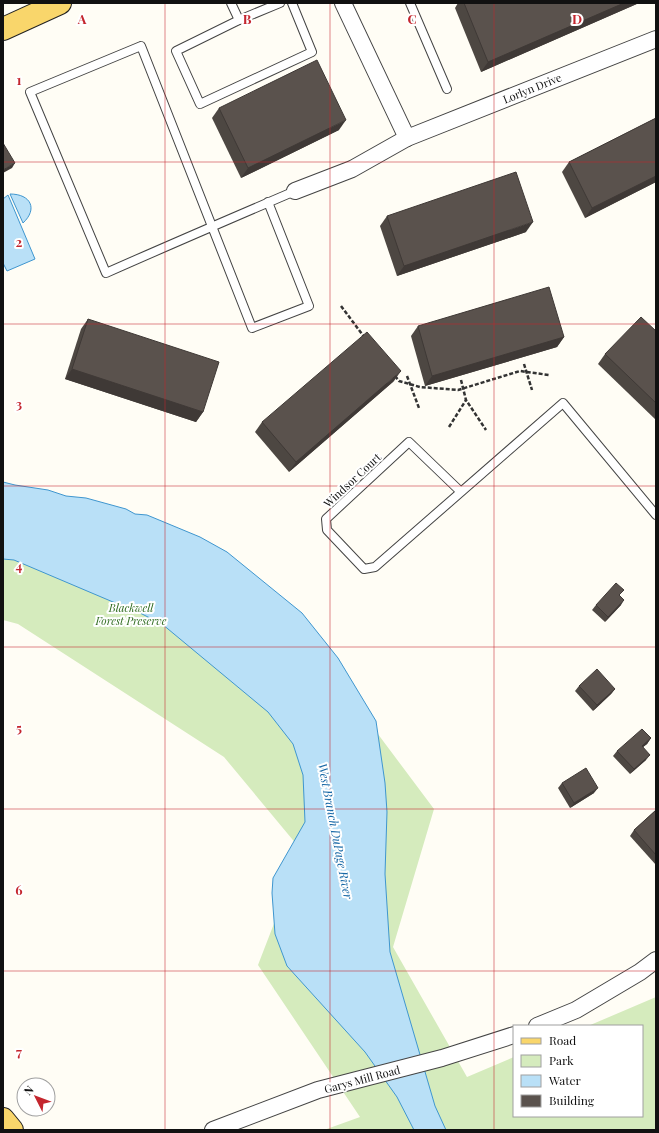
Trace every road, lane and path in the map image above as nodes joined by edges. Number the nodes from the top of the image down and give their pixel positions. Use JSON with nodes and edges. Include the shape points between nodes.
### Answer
{"nodes":[{"id":1,"x":60,"y":3,"type":"edge"},
{"id":2,"x":231,"y":3,"type":"edge"},
{"id":3,"x":280,"y":3,"type":"edge"},
{"id":4,"x":292,"y":3,"type":"edge"},
{"id":5,"x":343,"y":3,"type":"edge"},
{"id":6,"x":410,"y":3,"type":"edge"},
{"id":7,"x":239,"y":20,"type":"junction"},
{"id":8,"x":3,"y":29,"type":"edge"},
{"id":9,"x":656,"y":39,"type":"edge"},
{"id":10,"x":447,"y":89,"type":"dead end"},
{"id":11,"x":407,"y":138,"type":"junction"},
{"id":12,"x":295,"y":191,"type":"joint"},
{"id":13,"x":268,"y":202,"type":"junction"},
{"id":14,"x":212,"y":226,"type":"junction"},
{"id":15,"x":341,"y":306,"type":"dead end"},
{"id":16,"x":370,"y":344,"type":"edge"},
{"id":17,"x":524,"y":364,"type":"edge"},
{"id":18,"x":526,"y":372,"type":"junction"},
{"id":19,"x":549,"y":374,"type":"dead end"},
{"id":20,"x":394,"y":375,"type":"edge"},
{"id":21,"x":407,"y":376,"type":"dead end"},
{"id":22,"x":461,"y":380,"type":"edge"},
{"id":23,"x":532,"y":390,"type":"dead end"},
{"id":24,"x":466,"y":400,"type":"junction"},
{"id":25,"x":419,"y":408,"type":"dead end"},
{"id":26,"x":449,"y":427,"type":"dead end"},
{"id":27,"x":486,"y":430,"type":"dead end"},
{"id":28,"x":461,"y":492,"type":"junction"},
{"id":29,"x":656,"y":515,"type":"edge"},
{"id":30,"x":656,"y":960,"type":"edge"},
{"id":31,"x":540,"y":1025,"type":"edge"},
{"id":32,"x":513,"y":1035,"type":"edge"},
{"id":33,"x":3,"y":1119,"type":"edge"},
{"id":34,"x":12,"y":1130,"type":"edge"},
{"id":35,"x":213,"y":1130,"type":"edge"}],
"edges":[{"from":1,"to":8,"type":"main road"},
{"from":2,"to":7,"type":"lane"},
{"from":3,"to":7,"type":"lane"},
{"from":4,"to":7,"type":"lane","via":[[312,52],[200,104],[176,51]]},
{"from":5,"to":11,"type":"street"},
{"from":6,"to":10,"type":"lane"},
{"from":9,"to":11,"type":"street","name":"Lorlyn Drive"},
{"from":11,"to":12,"type":"street","name":"Lorlyn Drive","via":[[352,169]]},
{"from":12,"to":13,"type":"lane"},
{"from":13,"to":14,"type":"lane"},
{"from":13,"to":14,"type":"lane","via":[[309,306],[252,328]]},
{"from":14,"to":14,"type":"lane","via":[[106,273],[30,92],[141,46]]},
{"from":15,"to":16,"type":"path"},
{"from":17,"to":18,"type":"path"},
{"from":18,"to":19,"type":"path"},
{"from":18,"to":20,"type":"path","via":[[520,371],[458,390],[420,387],[399,381]]},
{"from":18,"to":23,"type":"path"},
{"from":21,"to":25,"type":"path"},
{"from":22,"to":24,"type":"path"},
{"from":24,"to":26,"type":"path"},
{"from":24,"to":27,"type":"path"},
{"from":28,"to":28,"type":"lane","name":"Windsor Court","via":[[375,567],[364,569],[327,530],[326,519],[409,442]]},
{"from":28,"to":29,"type":"lane","name":"Windsor Court","via":[[563,403]]},
{"from":30,"to":31,"type":"street","via":[[576,1010]]},
{"from":32,"to":35,"type":"street","name":"Garys Mill Road","via":[[442,1058],[318,1090]]},
{"from":33,"to":34,"type":"main road"}]}
